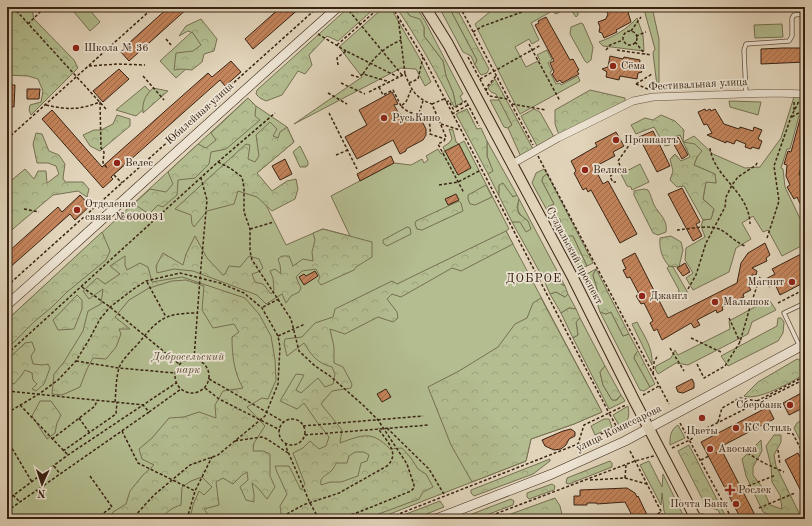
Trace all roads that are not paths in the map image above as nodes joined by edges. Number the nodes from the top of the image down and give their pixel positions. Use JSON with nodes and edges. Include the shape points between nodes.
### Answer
{"nodes":[{"id":1,"x":338,"y":7,"type":"edge"},
{"id":2,"x":425,"y":7,"type":"edge"},
{"id":3,"x":430,"y":7,"type":"edge"},
{"id":4,"x":805,"y":14,"type":"edge"},
{"id":5,"x":434,"y":20,"type":"junction"},
{"id":6,"x":746,"y":94,"type":"junction"},
{"id":7,"x":804,"y":94,"type":"edge"},
{"id":8,"x":512,"y":164,"type":"junction"},
{"id":9,"x":805,"y":303,"type":"edge"},
{"id":10,"x":7,"y":305,"type":"edge"},
{"id":11,"x":803,"y":346,"type":"edge"},
{"id":12,"x":648,"y":429,"type":"junction"},
{"id":13,"x":695,"y":518,"type":"edge"},
{"id":14,"x":436,"y":519,"type":"edge"},
{"id":15,"x":710,"y":519,"type":"edge"}],
"edges":[{"from":1,"to":10,"type":"street","name":"Юбилейная улица"},
{"from":2,"to":5,"type":"main road","name":"Суздальский проспект"},
{"from":3,"to":5,"type":"street"},
{"from":4,"to":6,"type":"lane","via":[[794,15],[792,18],[792,36],[789,41],[746,44]]},
{"from":5,"to":8,"type":"main road","name":"Суздальский проспект"},
{"from":6,"to":7,"type":"street","name":"Фестивальная улица"},
{"from":6,"to":8,"type":"street","name":"Фестивальная улица","via":[[653,97],[633,101]]},
{"from":8,"to":12,"type":"main road","name":"Суздальский проспект","via":[[573,278]]},
{"from":9,"to":11,"type":"lane","via":[[784,313]]},
{"from":11,"to":12,"type":"street","name":"улица Комиссарова"},
{"from":12,"to":13,"type":"main road","name":"Суздальский проспект"},
{"from":12,"to":14,"type":"street","name":"улица Комиссарова","via":[[552,474]]},
{"from":13,"to":15,"type":"street"}]}
